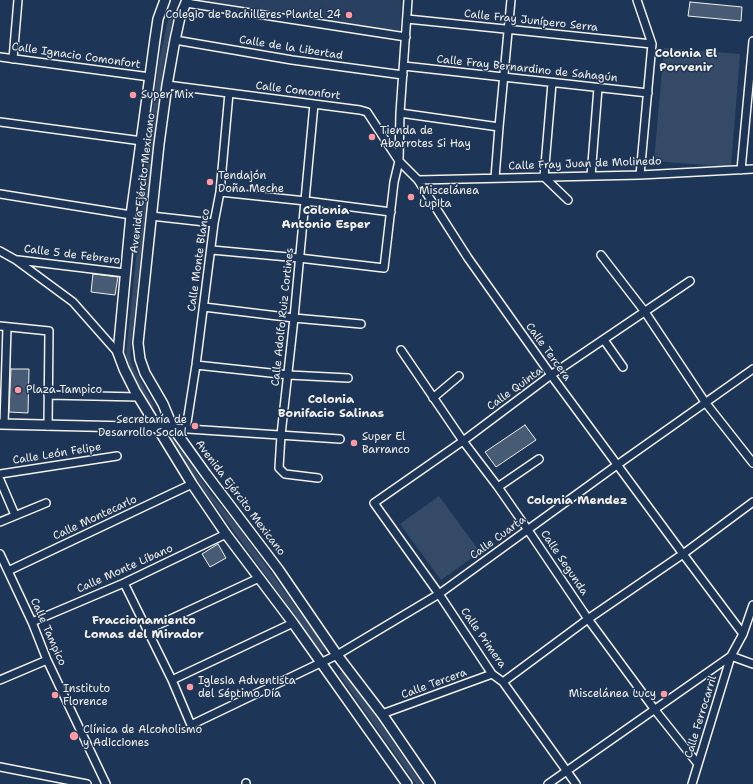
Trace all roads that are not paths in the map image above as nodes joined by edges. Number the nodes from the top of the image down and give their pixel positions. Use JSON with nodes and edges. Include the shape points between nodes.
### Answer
{"nodes":[{"id":1,"x":18,"y":0,"type":"edge"},
{"id":2,"x":163,"y":0,"type":"edge"},
{"id":3,"x":408,"y":0,"type":"edge"},
{"id":4,"x":511,"y":0,"type":"edge"},
{"id":5,"x":637,"y":0,"type":"edge"},
{"id":6,"x":186,"y":1,"type":"edge"},
{"id":7,"x":407,"y":19,"type":"junction"},
{"id":8,"x":508,"y":30,"type":"junction"},
{"id":9,"x":406,"y":37,"type":"junction"},
{"id":10,"x":175,"y":40,"type":"junction"},
{"id":11,"x":753,"y":41,"type":"edge"},
{"id":12,"x":652,"y":44,"type":"junction"},
{"id":13,"x":752,"y":54,"type":"edge"},
{"id":14,"x":0,"y":57,"type":"edge"},
{"id":15,"x":13,"y":59,"type":"junction"},
{"id":16,"x":404,"y":66,"type":"junction"},
{"id":17,"x":403,"y":75,"type":"junction"},
{"id":18,"x":150,"y":77,"type":"junction"},
{"id":19,"x":503,"y":78,"type":"junction"},
{"id":20,"x":552,"y":83,"type":"junction"},
{"id":21,"x":167,"y":85,"type":"junction"},
{"id":22,"x":598,"y":88,"type":"junction"},
{"id":23,"x":648,"y":92,"type":"junction"},
{"id":24,"x":229,"y":93,"type":"junction"},
{"id":25,"x":314,"y":104,"type":"junction"},
{"id":26,"x":750,"y":104,"type":"edge"},
{"id":27,"x":400,"y":113,"type":"junction"},
{"id":28,"x":0,"y":122,"type":"edge"},
{"id":29,"x":499,"y":127,"type":"junction"},
{"id":30,"x":142,"y":141,"type":"junction"},
{"id":31,"x":399,"y":161,"type":"junction"},
{"id":32,"x":741,"y":170,"type":"junction"},
{"id":33,"x":753,"y":170,"type":"edge"},
{"id":34,"x":640,"y":175,"type":"junction"},
{"id":35,"x":592,"y":176,"type":"junction"},
{"id":36,"x":544,"y":177,"type":"junction"},
{"id":37,"x":495,"y":178,"type":"junction"},
{"id":38,"x":418,"y":180,"type":"junction"},
{"id":39,"x":220,"y":192,"type":"junction"},
{"id":40,"x":0,"y":194,"type":"edge"},
{"id":41,"x":568,"y":200,"type":"dead end"},
{"id":42,"x":306,"y":201,"type":"junction"},
{"id":43,"x":391,"y":212,"type":"junction"},
{"id":44,"x":131,"y":215,"type":"junction"},
{"id":45,"x":151,"y":216,"type":"junction"},
{"id":46,"x":214,"y":223,"type":"junction"},
{"id":47,"x":212,"y":250,"type":"junction"},
{"id":48,"x":0,"y":251,"type":"edge"},
{"id":49,"x":601,"y":255,"type":"dead end"},
{"id":50,"x":299,"y":258,"type":"junction"},
{"id":51,"x":16,"y":260,"type":"junction"},
{"id":52,"x":125,"y":273,"type":"junction"},
{"id":53,"x":690,"y":281,"type":"dead end"},
{"id":54,"x":204,"y":307,"type":"junction"},
{"id":55,"x":645,"y":312,"type":"junction"},
{"id":56,"x":294,"y":318,"type":"junction"},
{"id":57,"x":361,"y":324,"type":"dead end"},
{"id":58,"x":3,"y":326,"type":"edge"},
{"id":59,"x":604,"y":340,"type":"junction"},
{"id":60,"x":401,"y":350,"type":"dead end"},
{"id":61,"x":118,"y":353,"type":"junction"},
{"id":62,"x":196,"y":365,"type":"junction"},
{"id":63,"x":623,"y":367,"type":"dead end"},
{"id":64,"x":753,"y":369,"type":"edge"},
{"id":65,"x":289,"y":375,"type":"junction"},
{"id":66,"x":459,"y":376,"type":"dead end"},
{"id":67,"x":551,"y":376,"type":"junction"},
{"id":68,"x":348,"y":378,"type":"dead end"},
{"id":69,"x":48,"y":395,"type":"junction"},
{"id":70,"x":140,"y":397,"type":"junction"},
{"id":71,"x":433,"y":398,"type":"junction"},
{"id":72,"x":705,"y":402,"type":"junction"},
{"id":73,"x":2,"y":424,"type":"edge"},
{"id":74,"x":48,"y":426,"type":"junction"},
{"id":75,"x":157,"y":428,"type":"junction"},
{"id":76,"x":173,"y":428,"type":"junction"},
{"id":77,"x":186,"y":428,"type":"junction"},
{"id":78,"x":281,"y":435,"type":"junction"},
{"id":79,"x":340,"y":439,"type":"dead end"},
{"id":80,"x":463,"y":441,"type":"junction"},
{"id":81,"x":117,"y":456,"type":"dead end"},
{"id":82,"x":539,"y":459,"type":"dead end"},
{"id":83,"x":753,"y":463,"type":"edge"},
{"id":84,"x":617,"y":465,"type":"junction"},
{"id":85,"x":0,"y":474,"type":"edge"},
{"id":86,"x":318,"y":478,"type":"dead end"},
{"id":87,"x":0,"y":480,"type":"edge"},
{"id":88,"x":192,"y":484,"type":"junction"},
{"id":89,"x":498,"y":487,"type":"junction"},
{"id":90,"x":46,"y":502,"type":"dead end"},
{"id":91,"x":374,"y":502,"type":"joint"},
{"id":92,"x":753,"y":502,"type":"edge"},
{"id":93,"x":15,"y":515,"type":"junction"},
{"id":94,"x":0,"y":522,"type":"edge"},
{"id":95,"x":528,"y":530,"type":"junction"},
{"id":96,"x":226,"y":534,"type":"junction"},
{"id":97,"x":0,"y":554,"type":"edge"},
{"id":98,"x":682,"y":554,"type":"junction"},
{"id":99,"x":8,"y":571,"type":"junction"},
{"id":100,"x":259,"y":578,"type":"junction"},
{"id":101,"x":124,"y":583,"type":"junction"},
{"id":102,"x":439,"y":594,"type":"junction"},
{"id":103,"x":753,"y":606,"type":"edge"},
{"id":104,"x":588,"y":619,"type":"junction"},
{"id":105,"x":32,"y":622,"type":"junction"},
{"id":106,"x":293,"y":623,"type":"junction"},
{"id":107,"x":147,"y":630,"type":"junction"},
{"id":108,"x":743,"y":634,"type":"junction"},
{"id":109,"x":336,"y":655,"type":"junction"},
{"id":110,"x":731,"y":656,"type":"junction"},
{"id":111,"x":47,"y":660,"type":"junction"},
{"id":112,"x":321,"y":662,"type":"junction"},
{"id":113,"x":753,"y":664,"type":"edge"},
{"id":114,"x":492,"y":674,"type":"junction"},
{"id":115,"x":0,"y":680,"type":"edge"},
{"id":116,"x":172,"y":680,"type":"junction"},
{"id":117,"x":503,"y":682,"type":"junction"},
{"id":118,"x":655,"y":710,"type":"junction"},
{"id":119,"x":382,"y":714,"type":"junction"},
{"id":120,"x":698,"y":764,"type":"junction"},
{"id":121,"x":0,"y":767,"type":"edge"},
{"id":122,"x":567,"y":770,"type":"junction"},
{"id":123,"x":87,"y":784,"type":"edge"},
{"id":124,"x":106,"y":784,"type":"edge"},
{"id":125,"x":407,"y":784,"type":"edge"},
{"id":126,"x":430,"y":784,"type":"edge"},
{"id":127,"x":548,"y":784,"type":"edge"},
{"id":128,"x":576,"y":784,"type":"edge"},
{"id":129,"x":692,"y":784,"type":"edge"}],
"edges":[{"from":1,"to":15,"type":"street"},
{"from":2,"to":18,"type":"main road","name":"Avenida Ejército Mexicano","via":[[154,39]]},
{"from":3,"to":7,"type":"street"},
{"from":4,"to":8,"type":"street"},
{"from":5,"to":12,"type":"street"},
{"from":6,"to":9,"type":"street"},
{"from":6,"to":10,"type":"main road","name":"Avenida Ejército Mexicano"},
{"from":7,"to":8,"type":"street","name":"Calle Fray Junípero Serra"},
{"from":7,"to":9,"type":"street"},
{"from":8,"to":12,"type":"street","name":"Calle Fray Junípero Serra"},
{"from":8,"to":19,"type":"street"},
{"from":9,"to":16,"type":"street"},
{"from":10,"to":17,"type":"street","name":"Calle de la Libertad","via":[[292,60]]},
{"from":10,"to":21,"type":"main road","name":"Avenida Ejército Mexicano"},
{"from":11,"to":13,"type":"street"},
{"from":12,"to":23,"type":"street"},
{"from":13,"to":26,"type":"street"},
{"from":14,"to":15,"type":"street","name":"Calle Ignacio Comonfort"},
{"from":15,"to":18,"type":"street","name":"Calle Ignacio Comonfort"},
{"from":16,"to":17,"type":"street"},
{"from":16,"to":19,"type":"street","name":"Calle Fray Bernardino de Sahagún"},
{"from":17,"to":27,"type":"street"},
{"from":18,"to":30,"type":"main road","name":"Avenida Ejército Mexicano"},
{"from":19,"to":20,"type":"street","name":"Calle Fray Bernardino de Sahagún"},
{"from":19,"to":29,"type":"street"},
{"from":20,"to":22,"type":"street","name":"Calle Fray Bernardino de Sahagún"},
{"from":20,"to":36,"type":"street"},
{"from":21,"to":24,"type":"street","name":"Calle Comonfort"},
{"from":21,"to":45,"type":"main road","name":"Avenida Ejército Mexicano"},
{"from":22,"to":23,"type":"street","name":"Calle Fray Bernardino de Sahagún"},
{"from":22,"to":35,"type":"street"},
{"from":23,"to":34,"type":"street"},
{"from":24,"to":25,"type":"street","name":"Calle Comonfort"},
{"from":24,"to":39,"type":"street","name":"Calle Monte Blanco"},
{"from":25,"to":31,"type":"street","name":"Calle Comonfort","via":[[367,112]]},
{"from":25,"to":42,"type":"street","name":"Calle Adolfo Ruiz Cortines"},
{"from":26,"to":32,"type":"street"},
{"from":27,"to":29,"type":"street"},
{"from":27,"to":31,"type":"street"},
{"from":28,"to":30,"type":"street"},
{"from":29,"to":37,"type":"street"},
{"from":30,"to":44,"type":"main road","name":"Avenida Ejército Mexicano"},
{"from":31,"to":38,"type":"street","name":"Calle Tercera"},
{"from":31,"to":43,"type":"street"},
{"from":32,"to":33,"type":"street","name":"Calle Fray Juan de Molinedo"},
{"from":32,"to":34,"type":"street","name":"Calle Fray Juan de Molinedo"},
{"from":34,"to":35,"type":"street","name":"Calle Fray Juan de Molinedo"},
{"from":35,"to":36,"type":"street","name":"Calle Fray Juan de Molinedo"},
{"from":36,"to":37,"type":"street","name":"Calle Fray Juan de Molinedo"},
{"from":36,"to":41,"type":"street"},
{"from":37,"to":38,"type":"street","name":"Calle Fray Juan de Molinedo"},
{"from":38,"to":67,"type":"street","name":"Calle Tercera","via":[[468,258]]},
{"from":39,"to":42,"type":"street"},
{"from":39,"to":46,"type":"street","name":"Calle Monte Blanco"},
{"from":40,"to":44,"type":"street"},
{"from":42,"to":43,"type":"street"},
{"from":42,"to":50,"type":"street","name":"Calle Adolfo Ruiz Cortines"},
{"from":43,"to":50,"type":"street","via":[[384,268]]},
{"from":44,"to":52,"type":"main road","name":"Avenida Ejército Mexicano"},
{"from":45,"to":46,"type":"street"},
{"from":45,"to":76,"type":"main road","name":"Avenida Ejército Mexicano","via":[[138,343],[145,373]]},
{"from":46,"to":47,"type":"street","name":"Calle Monte Blanco"},
{"from":47,"to":50,"type":"street"},
{"from":47,"to":54,"type":"street","name":"Calle Monte Blanco"},
{"from":48,"to":51,"type":"street"},
{"from":49,"to":55,"type":"street"},
{"from":50,"to":56,"type":"street","name":"Calle Adolfo Ruiz Cortines"},
{"from":51,"to":52,"type":"street","name":"Calle 5 de Febrero"},
{"from":51,"to":61,"type":"street","via":[[73,302]]},
{"from":52,"to":61,"type":"main road","name":"Avenida Ejército Mexicano"},
{"from":53,"to":55,"type":"street","name":"Calle Quinta"},
{"from":54,"to":56,"type":"street"},
{"from":54,"to":62,"type":"street","name":"Calle Monte Blanco"},
{"from":55,"to":59,"type":"street","name":"Calle Quinta"},
{"from":55,"to":72,"type":"street"},
{"from":56,"to":57,"type":"street"},
{"from":56,"to":65,"type":"street","name":"Calle Adolfo Ruiz Cortines"},
{"from":58,"to":69,"type":"street","via":[[49,331]]},
{"from":58,"to":73,"type":"street"},
{"from":59,"to":63,"type":"street"},
{"from":59,"to":67,"type":"street","name":"Calle Quinta"},
{"from":60,"to":71,"type":"street","name":"Calle Segunda"},
{"from":61,"to":70,"type":"main road","name":"Avenida Ejército Mexicano"},
{"from":62,"to":65,"type":"street"},
{"from":62,"to":77,"type":"street","name":"Calle Monte Blanco"},
{"from":64,"to":72,"type":"street","name":"Calle Cuarta"},
{"from":65,"to":68,"type":"street"},
{"from":65,"to":78,"type":"street","name":"Calle Adolfo Ruiz Cortines"},
{"from":66,"to":71,"type":"street"},
{"from":67,"to":80,"type":"street","name":"Calle Quinta"},
{"from":67,"to":84,"type":"street","name":"Calle Tercera"},
{"from":69,"to":70,"type":"street"},
{"from":69,"to":74,"type":"street"},
{"from":70,"to":75,"type":"main road","name":"Avenida Ejército Mexicano"},
{"from":71,"to":80,"type":"street","name":"Calle Segunda"},
{"from":72,"to":83,"type":"street"},
{"from":72,"to":84,"type":"street","name":"Calle Cuarta"},
{"from":73,"to":74,"type":"main road"},
{"from":74,"to":75,"type":"main road"},
{"from":75,"to":76,"type":"main road"},
{"from":75,"to":88,"type":"main road","name":"Avenida Ejército Mexicano"},
{"from":76,"to":77,"type":"street"},
{"from":76,"to":109,"type":"main road","name":"Avenida Ejército Mexicano","via":[[278,569]]},
{"from":77,"to":78,"type":"street"},
{"from":78,"to":79,"type":"street"},
{"from":78,"to":86,"type":"street","name":"Calle Adolfo Ruiz Cortines","via":[[279,468],[292,475]]},
{"from":80,"to":89,"type":"street","name":"Calle Segunda"},
{"from":80,"to":91,"type":"street","name":"Calle Quinta"},
{"from":81,"to":85,"type":"street","name":"Calle León Felipe"},
{"from":82,"to":89,"type":"street"},
{"from":84,"to":95,"type":"street","name":"Calle Cuarta"},
{"from":84,"to":98,"type":"street","name":"Calle Tercera"},
{"from":87,"to":93,"type":"street"},
{"from":88,"to":96,"type":"main road","name":"Avenida Ejército Mexicano"},
{"from":88,"to":99,"type":"street","name":"Calle Montecarlo"},
{"from":89,"to":95,"type":"street","name":"Calle Segunda"},
{"from":90,"to":93,"type":"street"},
{"from":91,"to":102,"type":"street","name":"Calle Primera"},
{"from":92,"to":98,"type":"street"},
{"from":93,"to":94,"type":"street"},
{"from":95,"to":102,"type":"street","name":"Calle Cuarta"},
{"from":95,"to":104,"type":"street","name":"Calle Segunda"},
{"from":96,"to":100,"type":"main road","name":"Avenida Ejército Mexicano"},
{"from":96,"to":101,"type":"street","name":"Calle Monte Líbano"},
{"from":97,"to":99,"type":"street","name":"Calle Tampico"},
{"from":98,"to":104,"type":"street"},
{"from":98,"to":108,"type":"street","name":"Calle Tercera"},
{"from":99,"to":105,"type":"street","name":"Calle Tampico"},
{"from":100,"to":106,"type":"main road","name":"Avenida Ejército Mexicano"},
{"from":100,"to":107,"type":"street"},
{"from":101,"to":105,"type":"street","name":"Calle Monte Líbano"},
{"from":101,"to":107,"type":"street"},
{"from":102,"to":109,"type":"street","name":"Calle Cuarta"},
{"from":102,"to":114,"type":"street","name":"Calle Primera"},
{"from":103,"to":108,"type":"street"},
{"from":104,"to":117,"type":"street"},
{"from":104,"to":118,"type":"street","name":"Calle Segunda"},
{"from":105,"to":111,"type":"street","name":"Calle Tampico"},
{"from":106,"to":112,"type":"main road","name":"Avenida Ejército Mexicano"},
{"from":106,"to":116,"type":"street"},
{"from":107,"to":116,"type":"street"},
{"from":108,"to":110,"type":"street"},
{"from":109,"to":112,"type":"street","name":"Calle Cuarta"},
{"from":109,"to":119,"type":"main road","name":"Avenida Ejército Mexicano"},
{"from":110,"to":113,"type":"street"},
{"from":110,"to":118,"type":"street"},
{"from":110,"to":120,"type":"street","name":"Calle Ferrocarril"},
{"from":111,"to":115,"type":"street"},
{"from":111,"to":124,"type":"street","name":"Calle Tampico"},
{"from":112,"to":116,"type":"street","name":"Calle Cuarta","via":[[192,725]]},
{"from":112,"to":125,"type":"main road","name":"Avenida Ejército Mexicano"},
{"from":114,"to":117,"type":"street","name":"Calle Primera"},
{"from":114,"to":119,"type":"street","name":"Calle Tercera"},
{"from":117,"to":122,"type":"street","name":"Calle Primera"},
{"from":118,"to":120,"type":"street","name":"Calle Segunda"},
{"from":118,"to":122,"type":"street"},
{"from":119,"to":126,"type":"main road","name":"Avenida Ejército Mexicano"},
{"from":120,"to":129,"type":"street","name":"Calle Ferrocarril"},
{"from":121,"to":123,"type":"street"},
{"from":122,"to":127,"type":"street"},
{"from":122,"to":128,"type":"street","name":"Calle Primera"}]}
